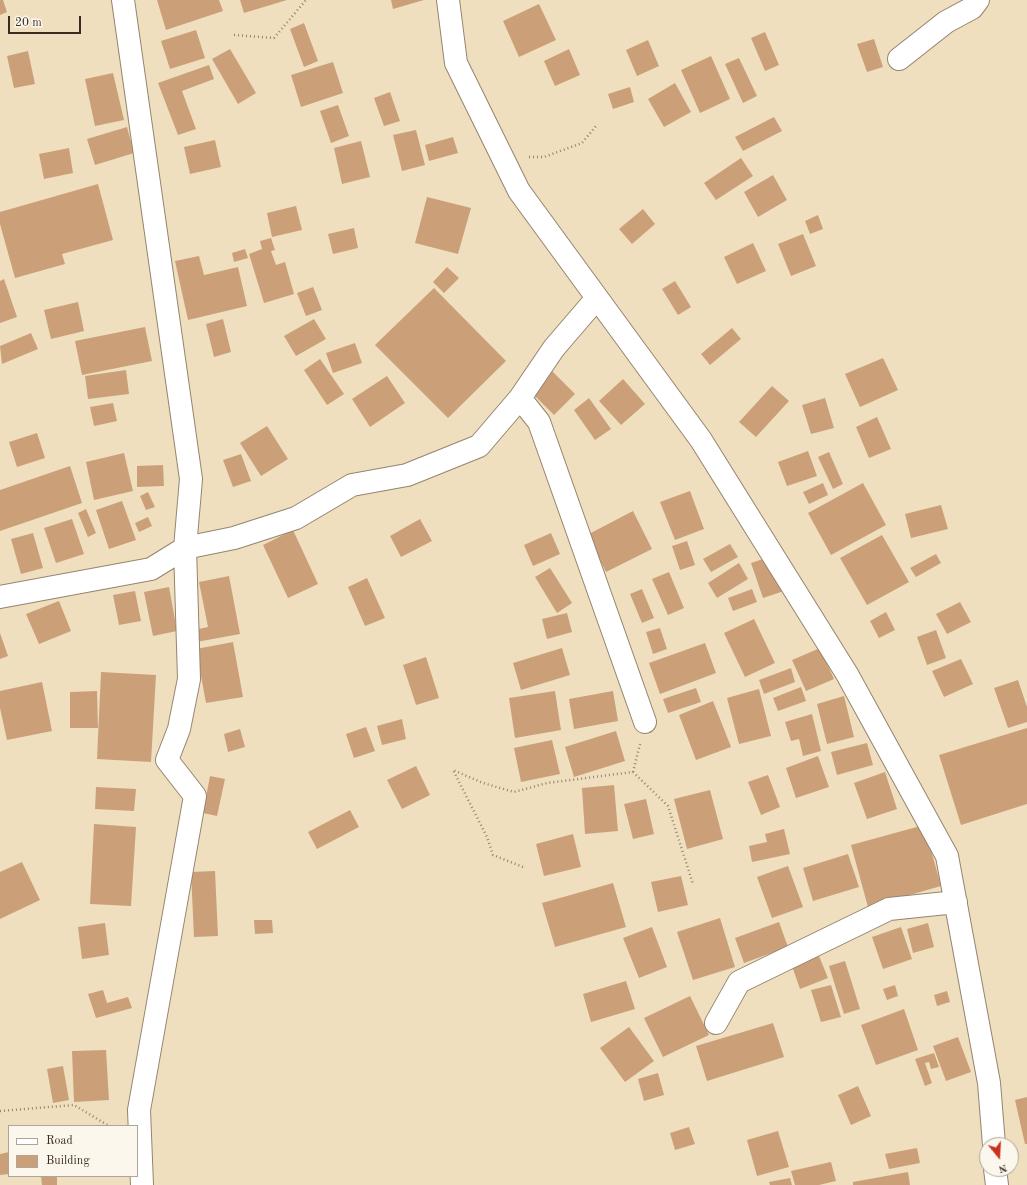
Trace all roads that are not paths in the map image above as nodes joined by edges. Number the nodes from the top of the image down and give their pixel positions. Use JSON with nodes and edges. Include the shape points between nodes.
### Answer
{"nodes":[{"id":1,"x":123,"y":0,"type":"edge"},
{"id":2,"x":448,"y":0,"type":"edge"},
{"id":3,"x":978,"y":0,"type":"edge"},
{"id":4,"x":899,"y":59,"type":"dead end"},
{"id":5,"x":597,"y":298,"type":"junction"},
{"id":6,"x":520,"y":398,"type":"junction"},
{"id":7,"x":185,"y":548,"type":"junction"},
{"id":8,"x":0,"y":597,"type":"edge"},
{"id":9,"x":646,"y":722,"type":"road end"},
{"id":10,"x":956,"y":902,"type":"junction"},
{"id":11,"x":716,"y":1024,"type":"dead end"},
{"id":12,"x":993,"y":1137,"type":"edge"},
{"id":13,"x":142,"y":1185,"type":"edge"}],
"edges":[{"from":1,"to":7,"type":"street","via":[[191,479]]},
{"from":2,"to":5,"type":"street","via":[[456,63],[502,158],[519,191]]},
{"from":3,"to":4,"type":"street","via":[[972,8],[946,22]]},
{"from":5,"to":6,"type":"street","via":[[554,348]]},
{"from":5,"to":10,"type":"street","via":[[700,440],[847,674],[947,856]]},
{"from":6,"to":7,"type":"street","via":[[479,446],[407,475],[352,485],[296,518],[234,538]]},
{"from":6,"to":9,"type":"street","via":[[539,422]]},
{"from":7,"to":8,"type":"street","via":[[151,569]]},
{"from":7,"to":13,"type":"street","via":[[189,679],[179,729],[167,760],[195,796],[139,1110]]},
{"from":10,"to":11,"type":"street","via":[[890,909],[739,982]]},
{"from":10,"to":12,"type":"street","via":[[989,1083]]}]}
